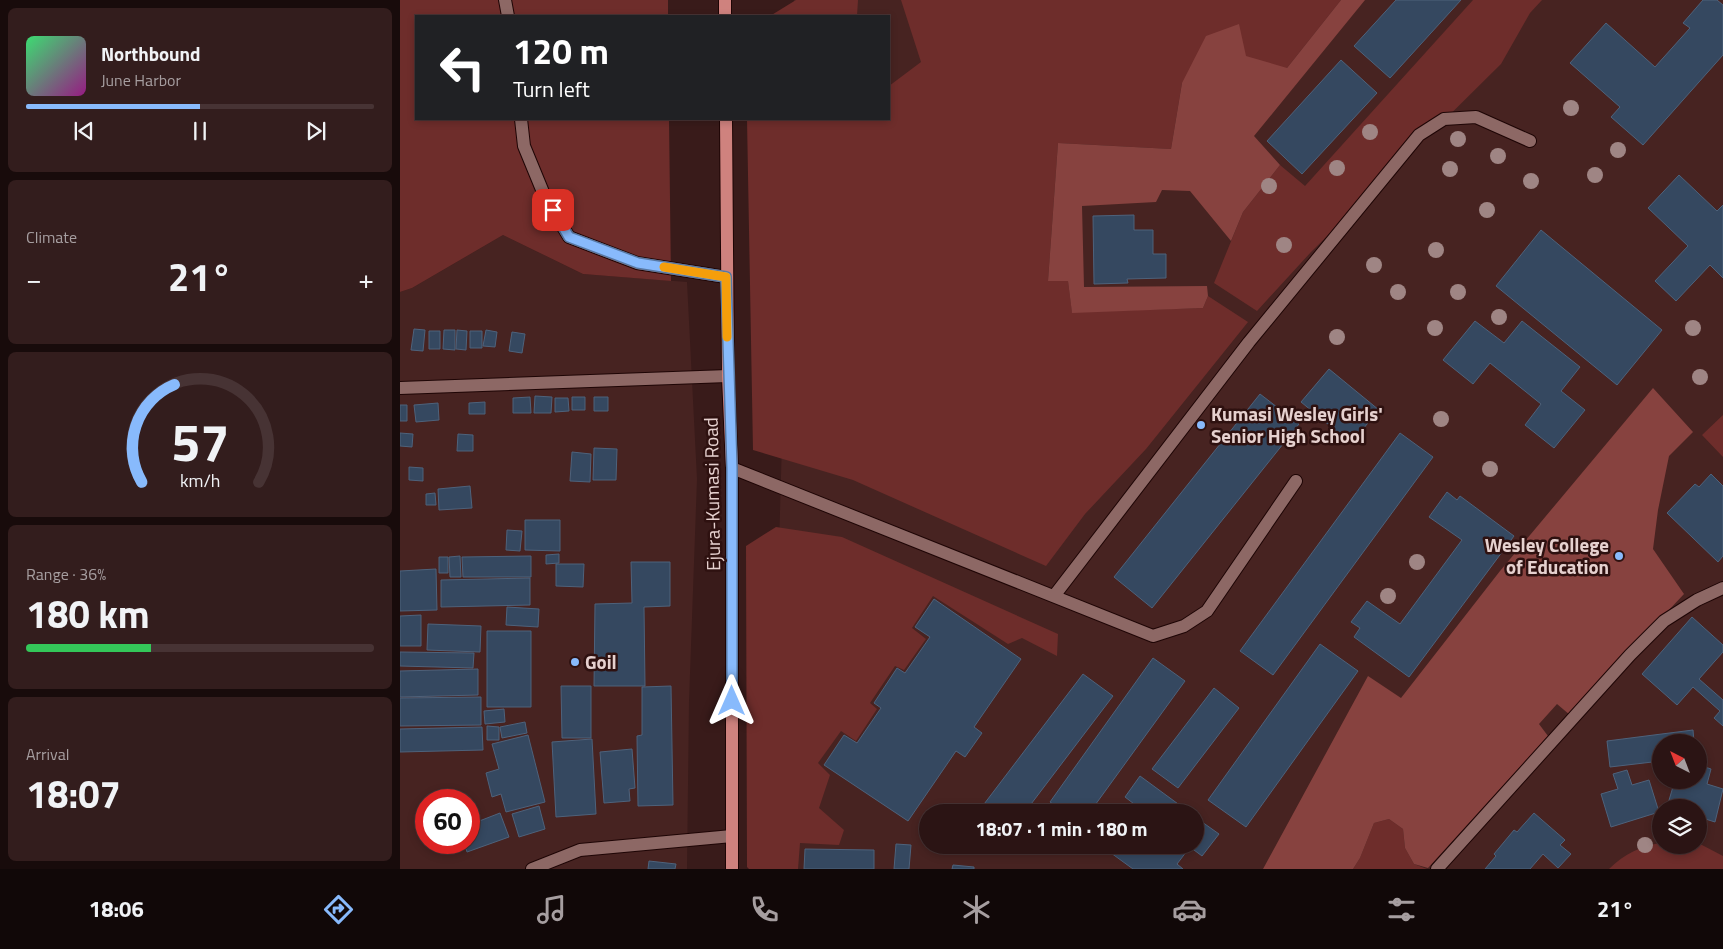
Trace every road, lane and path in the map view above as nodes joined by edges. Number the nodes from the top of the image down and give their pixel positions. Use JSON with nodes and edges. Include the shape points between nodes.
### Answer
{"nodes":[{"id":1,"x":505,"y":0,"type":"edge"},
{"id":2,"x":725,"y":0,"type":"edge"},
{"id":3,"x":508,"y":15,"type":"edge"},
{"id":4,"x":725,"y":15,"type":"edge"},
{"id":5,"x":521,"y":120,"type":"edge"},
{"id":6,"x":726,"y":120,"type":"edge"},
{"id":7,"x":1530,"y":141,"type":"dead end"},
{"id":8,"x":726,"y":277,"type":"junction"},
{"id":9,"x":728,"y":376,"type":"junction"},
{"id":10,"x":400,"y":388,"type":"edge"},
{"id":11,"x":732,"y":468,"type":"junction"},
{"id":12,"x":1296,"y":481,"type":"dead end"},
{"id":13,"x":1723,"y":588,"type":"edge"},
{"id":14,"x":1054,"y":596,"type":"junction"},
{"id":15,"x":732,"y":836,"type":"junction"},
{"id":16,"x":532,"y":869,"type":"edge"},
{"id":17,"x":732,"y":869,"type":"edge"},
{"id":18,"x":1437,"y":869,"type":"edge"}],
"edges":[{"from":1,"to":3,"type":"street"},
{"from":2,"to":4,"type":"main road"},
{"from":5,"to":8,"type":"street","via":[[524,146],[545,197],[569,237],[638,263]]},
{"from":6,"to":8,"type":"main road","name":"Ejura-Kumasi Road"},
{"from":7,"to":14,"type":"street","via":[[1476,117],[1444,119],[1419,135],[1249,342]]},
{"from":8,"to":9,"type":"main road","name":"Ejura-Kumasi Road"},
{"from":9,"to":10,"type":"street"},
{"from":9,"to":11,"type":"main road","name":"Ejura-Kumasi Road"},
{"from":11,"to":14,"type":"street"},
{"from":11,"to":15,"type":"main road","name":"Ejura-Kumasi Road"},
{"from":12,"to":14,"type":"street","via":[[1207,611],[1184,626],[1153,636]]},
{"from":13,"to":18,"type":"street","via":[[1697,600],[1657,628]]},
{"from":15,"to":16,"type":"street","via":[[580,850]]},
{"from":15,"to":17,"type":"main road","name":"Ejura-Kumasi Road"}]}
